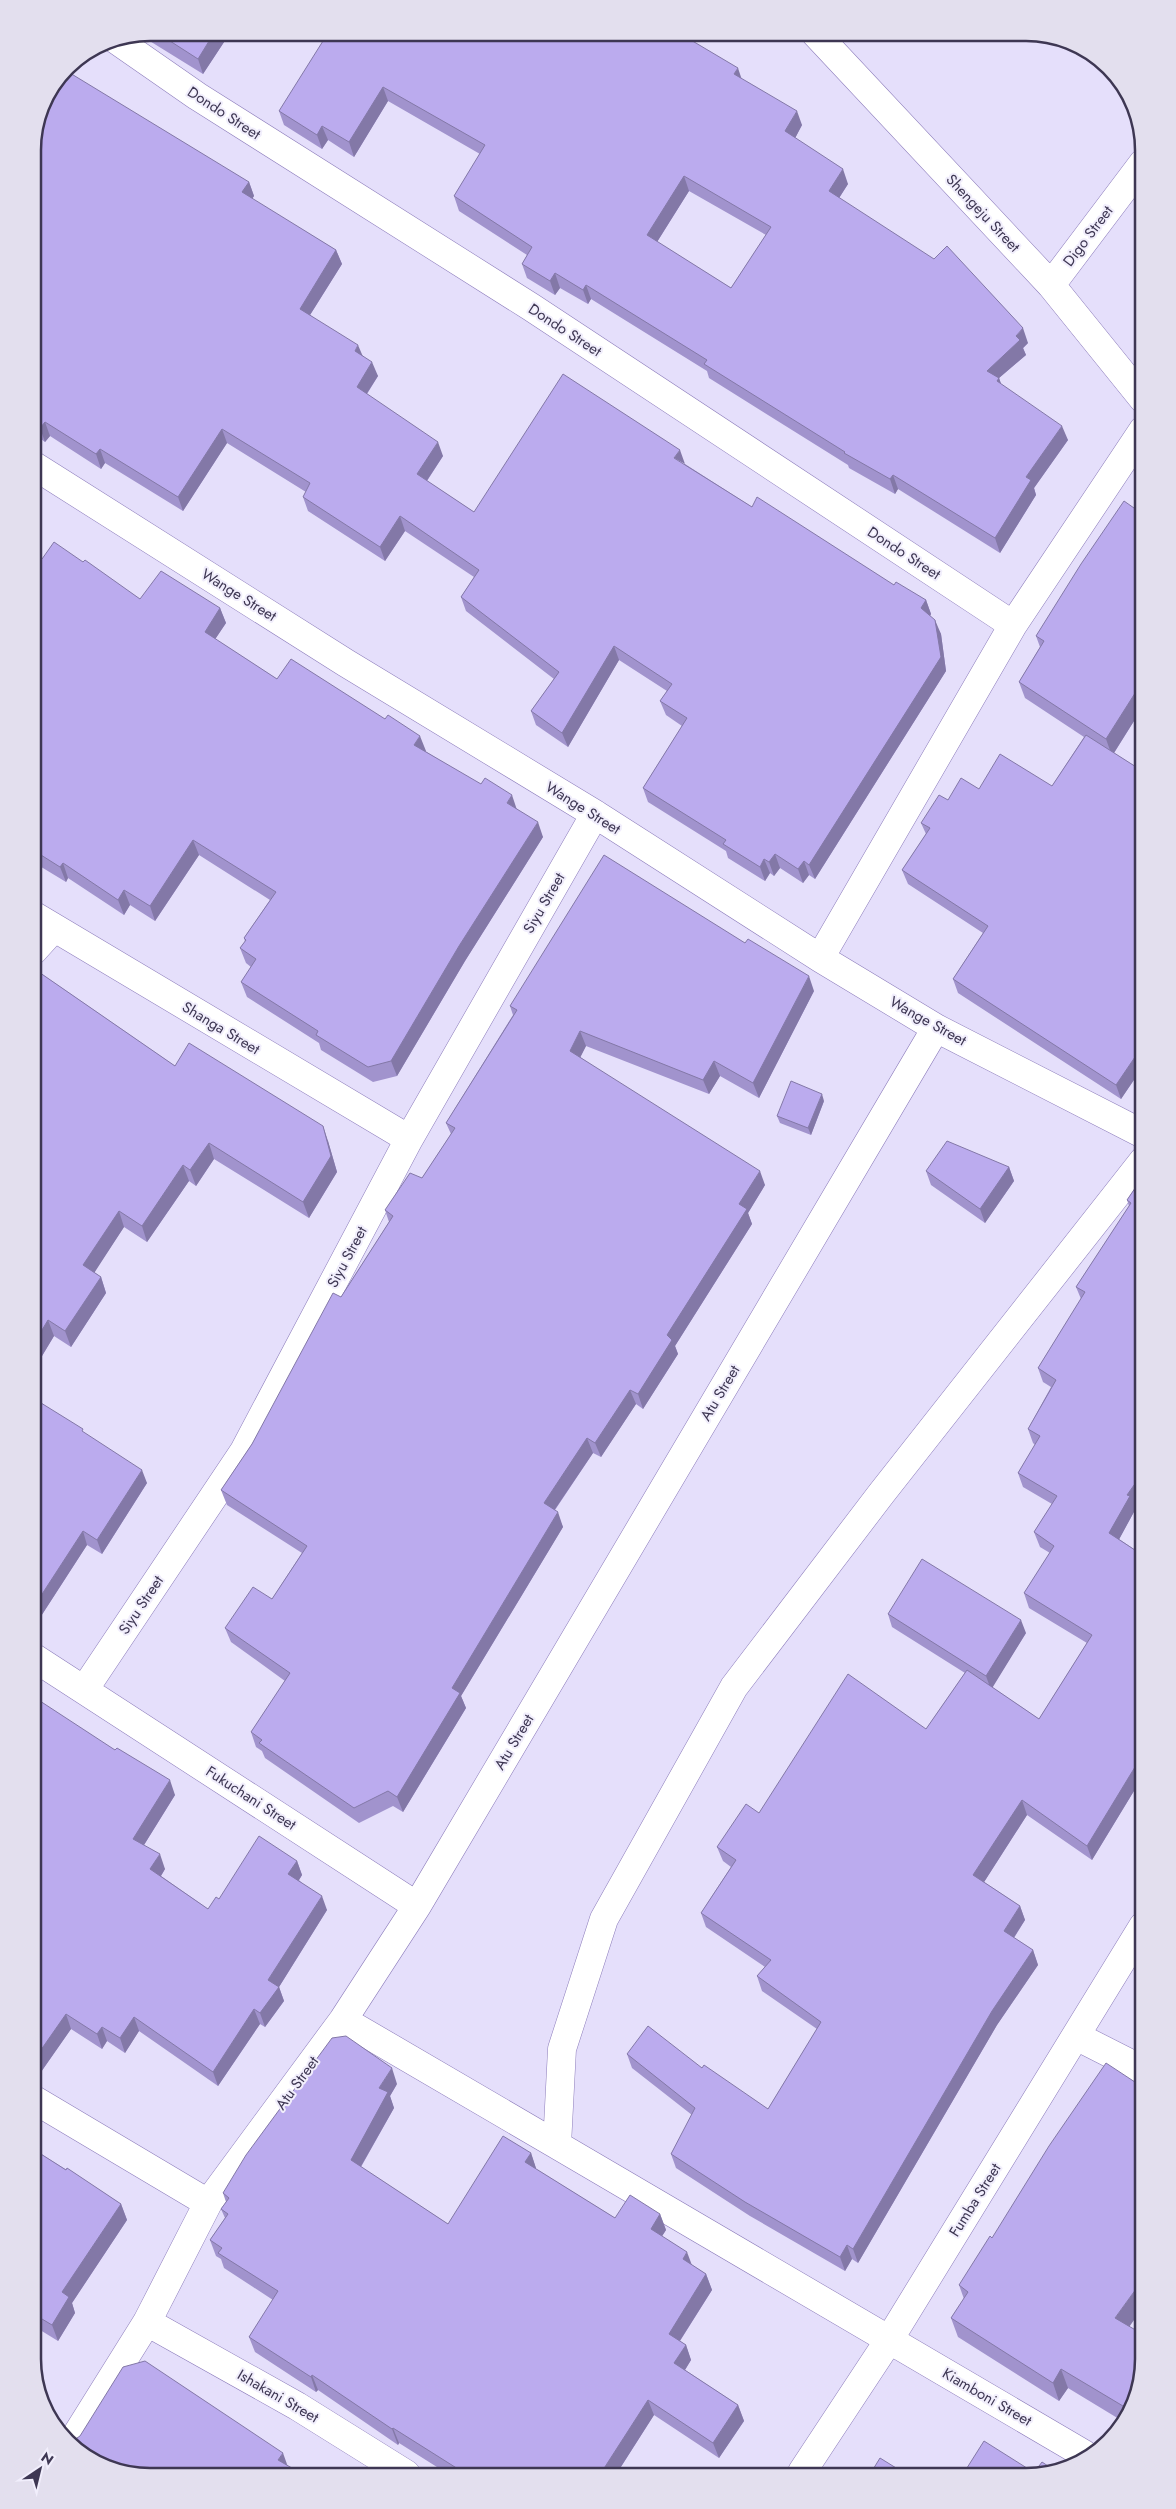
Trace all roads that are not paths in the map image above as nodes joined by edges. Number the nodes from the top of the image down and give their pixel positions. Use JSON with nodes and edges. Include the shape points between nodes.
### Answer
{"nodes":[{"id":1,"x":822,"y":41,"type":"edge"},
{"id":2,"x":122,"y":45,"type":"edge"},
{"id":3,"x":1135,"y":175,"type":"edge"},
{"id":4,"x":1050,"y":285,"type":"junction"},
{"id":5,"x":1135,"y":388,"type":"edge"},
{"id":6,"x":1135,"y":443,"type":"edge"},
{"id":7,"x":41,"y":470,"type":"edge"},
{"id":8,"x":1013,"y":625,"type":"junction"},
{"id":9,"x":595,"y":814,"type":"junction"},
{"id":10,"x":43,"y":922,"type":"edge"},
{"id":11,"x":820,"y":958,"type":"junction"},
{"id":12,"x":936,"y":1028,"type":"junction"},
{"id":13,"x":1135,"y":1129,"type":"edge"},
{"id":14,"x":409,"y":1139,"type":"junction"},
{"id":15,"x":1135,"y":1173,"type":"edge"},
{"id":16,"x":41,"y":1662,"type":"edge"},
{"id":17,"x":84,"y":1690,"type":"junction"},
{"id":18,"x":417,"y":1906,"type":"junction"},
{"id":19,"x":1135,"y":1941,"type":"edge"},
{"id":20,"x":344,"y":2020,"type":"junction"},
{"id":21,"x":1076,"y":2036,"type":"junction"},
{"id":22,"x":1135,"y":2066,"type":"edge"},
{"id":23,"x":41,"y":2103,"type":"edge"},
{"id":24,"x":557,"y":2145,"type":"junction"},
{"id":25,"x":208,"y":2203,"type":"junction"},
{"id":26,"x":147,"y":2322,"type":"junction"},
{"id":27,"x":889,"y":2340,"type":"junction"},
{"id":28,"x":75,"y":2437,"type":"edge"},
{"id":29,"x":1081,"y":2452,"type":"edge"},
{"id":30,"x":396,"y":2468,"type":"edge"},
{"id":31,"x":805,"y":2468,"type":"edge"}],
"edges":[{"from":1,"to":4,"type":"street","name":"Shengeju Street"},
{"from":2,"to":8,"type":"street","name":"Dondo Street","via":[[197,96],[531,307]]},
{"from":3,"to":4,"type":"street","name":"Digo Street"},
{"from":4,"to":5,"type":"street","name":"Shengeju Street"},
{"from":6,"to":8,"type":"street"},
{"from":7,"to":9,"type":"street","name":"Wange Street","via":[[346,663]]},
{"from":8,"to":11,"type":"street"},
{"from":9,"to":11,"type":"street","name":"Wange Street"},
{"from":9,"to":14,"type":"street","name":"Siyu Street"},
{"from":10,"to":14,"type":"street","name":"Shanga Street"},
{"from":11,"to":12,"type":"street","name":"Wange Street"},
{"from":12,"to":13,"type":"street","name":"Wange Street"},
{"from":12,"to":18,"type":"street","name":"Atu Street"},
{"from":14,"to":17,"type":"street","name":"Siyu Street","via":[[244,1451]]},
{"from":15,"to":24,"type":"street","via":[[734,1687],[604,1918],[562,2049]]},
{"from":16,"to":17,"type":"street","name":"Fukuchani Street"},
{"from":17,"to":18,"type":"street","name":"Fukuchani Street"},
{"from":18,"to":20,"type":"street","name":"Atu Street"},
{"from":19,"to":21,"type":"street","name":"Fumba Street"},
{"from":20,"to":24,"type":"street","name":"Kiamboni Street"},
{"from":20,"to":25,"type":"street","name":"Atu Street"},
{"from":21,"to":22,"type":"street"},
{"from":21,"to":27,"type":"street","name":"Fumba Street"},
{"from":23,"to":25,"type":"street"},
{"from":24,"to":27,"type":"street","name":"Kiamboni Street"},
{"from":25,"to":26,"type":"street","name":"Atu Street"},
{"from":26,"to":28,"type":"street","name":"Atu Street"},
{"from":26,"to":30,"type":"street","name":"Ishakani Street","via":[[297,2406]]},
{"from":27,"to":29,"type":"street","name":"Kiamboni Street"},
{"from":27,"to":31,"type":"street","name":"Fumba Street"}]}
